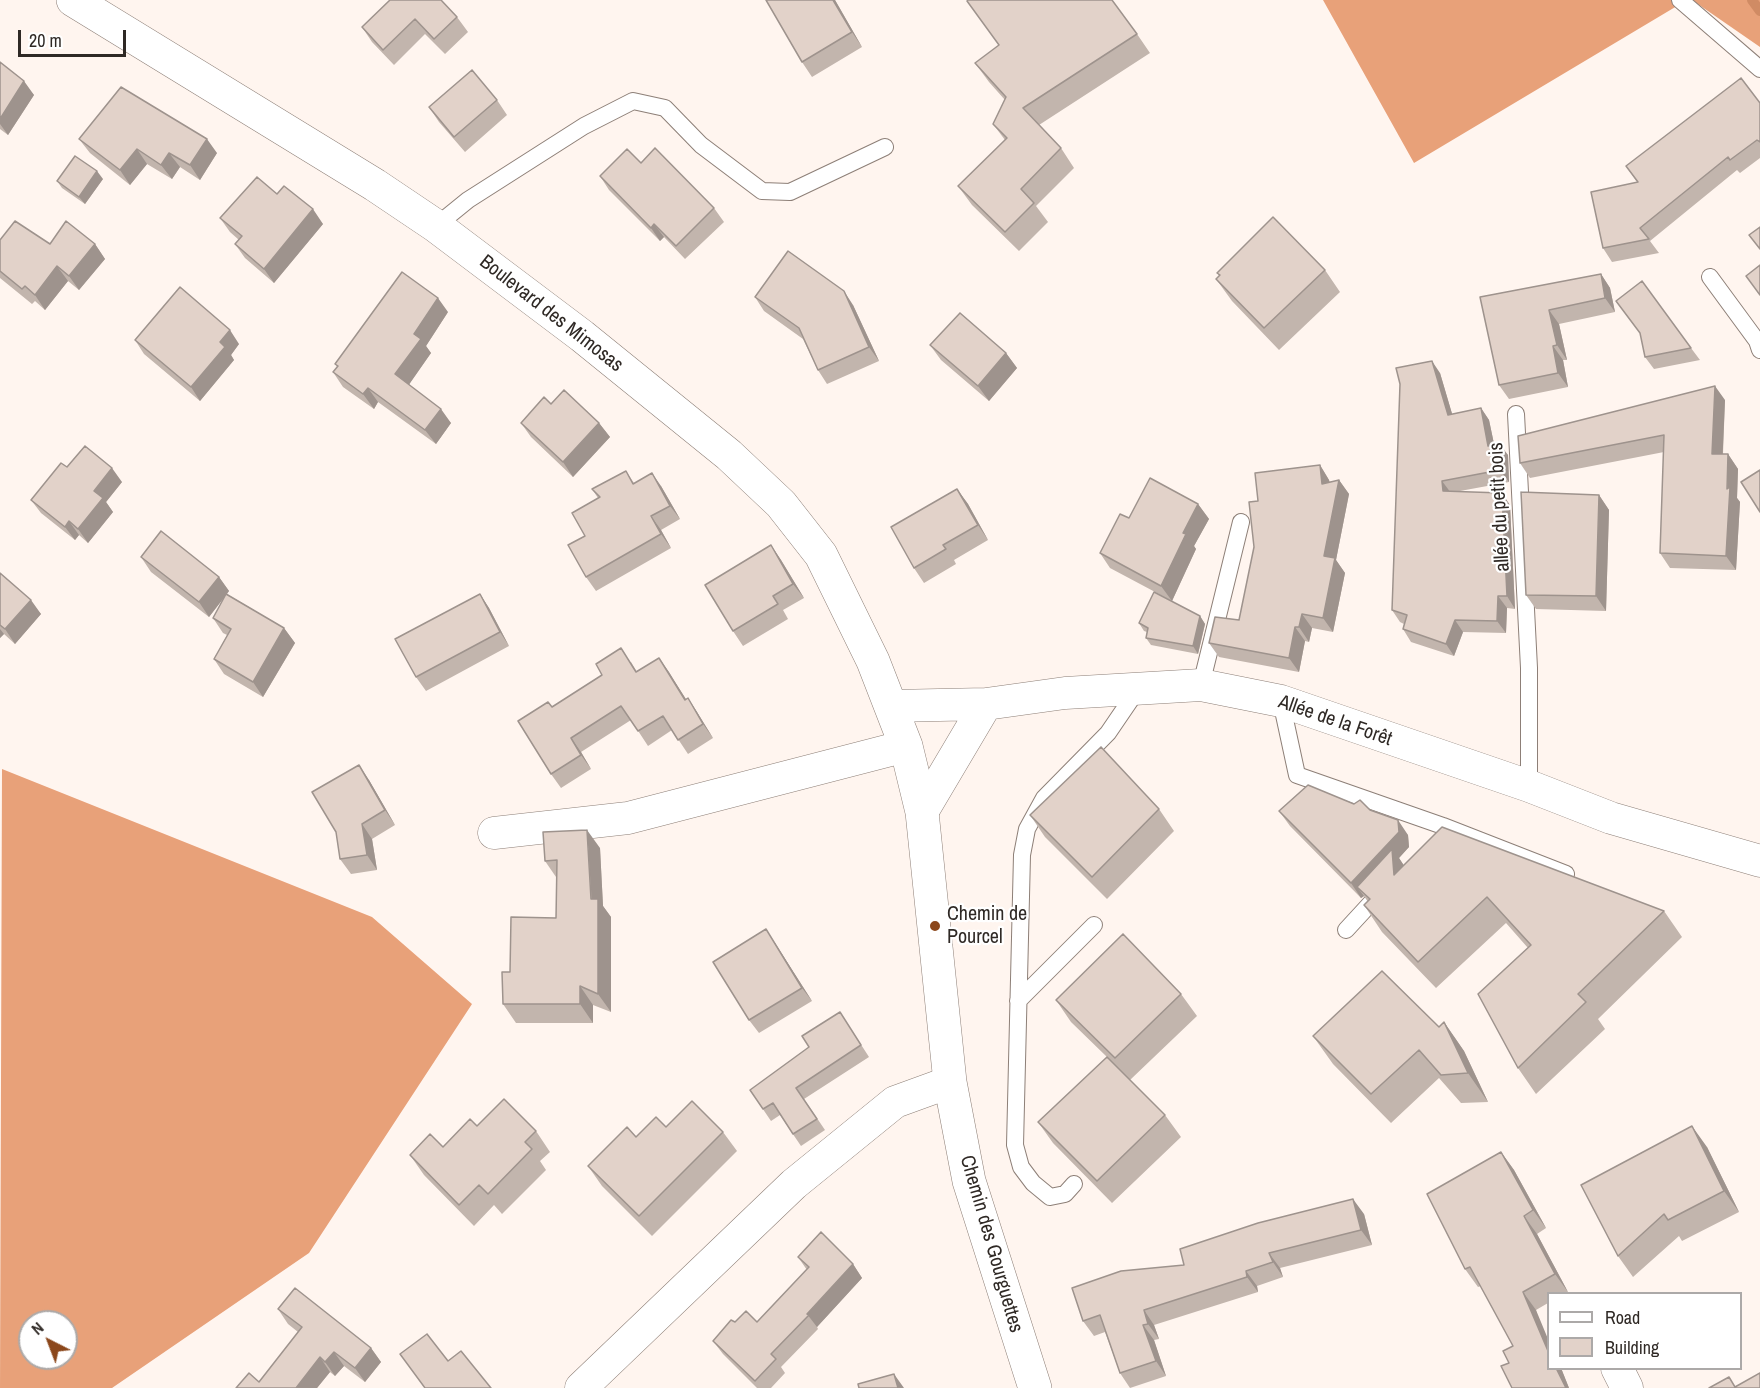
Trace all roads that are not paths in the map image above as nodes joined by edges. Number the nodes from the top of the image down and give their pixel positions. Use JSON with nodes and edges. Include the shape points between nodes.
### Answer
{"nodes":[{"id":1,"x":73,"y":0,"type":"edge"},
{"id":2,"x":1680,"y":0,"type":"edge"},
{"id":3,"x":1760,"y":69,"type":"edge"},
{"id":4,"x":885,"y":147,"type":"dead end"},
{"id":5,"x":436,"y":226,"type":"junction"},
{"id":6,"x":1710,"y":277,"type":"dead end"},
{"id":7,"x":1760,"y":350,"type":"edge"},
{"id":8,"x":1516,"y":414,"type":"dead end"},
{"id":9,"x":1241,"y":522,"type":"dead end"},
{"id":10,"x":1201,"y":686,"type":"junction"},
{"id":11,"x":1138,"y":689,"type":"junction"},
{"id":12,"x":1281,"y":701,"type":"junction"},
{"id":13,"x":986,"y":704,"type":"junction"},
{"id":14,"x":892,"y":706,"type":"junction"},
{"id":15,"x":906,"y":746,"type":"junction"},
{"id":16,"x":1528,"y":786,"type":"junction"},
{"id":17,"x":922,"y":812,"type":"junction"},
{"id":18,"x":1443,"y":826,"type":"junction"},
{"id":19,"x":494,"y":833,"type":"dead end"},
{"id":20,"x":1427,"y":843,"type":"edge"},
{"id":21,"x":1760,"y":861,"type":"edge"},
{"id":22,"x":1395,"y":878,"type":"edge"},
{"id":23,"x":1577,"y":879,"type":"edge"},
{"id":24,"x":1094,"y":926,"type":"dead end"},
{"id":25,"x":1346,"y":930,"type":"dead end"},
{"id":26,"x":1018,"y":1001,"type":"junction"},
{"id":27,"x":950,"y":1082,"type":"junction"},
{"id":28,"x":1074,"y":1184,"type":"edge"},
{"id":29,"x":1618,"y":1370,"type":"edge"},
{"id":30,"x":581,"y":1388,"type":"edge"},
{"id":31,"x":1035,"y":1388,"type":"edge"},
{"id":32,"x":1627,"y":1388,"type":"edge"}],
"edges":[{"from":1,"to":5,"type":"main road","name":"Boulevard des Mimosas"},
{"from":2,"to":3,"type":"lane"},
{"from":4,"to":5,"type":"lane","via":[[790,192],[762,191],[701,145],[665,108],[633,101],[584,126],[468,200]]},
{"from":5,"to":14,"type":"main road","name":"Boulevard des Mimosas","via":[[582,336],[729,455],[781,504],[821,555],[848,605]]},
{"from":6,"to":7,"type":"lane"},
{"from":8,"to":16,"type":"lane","name":"allée du petit bois","via":[[1526,598]]},
{"from":9,"to":10,"type":"lane"},
{"from":10,"to":11,"type":"street","name":"Allée de la Forêt"},
{"from":10,"to":12,"type":"street","name":"Allée de la Forêt"},
{"from":11,"to":13,"type":"street","name":"Allée de la Forêt","via":[[1065,693]]},
{"from":11,"to":26,"type":"lane","via":[[1108,733],[1044,798],[1027,829],[1022,855]]},
{"from":12,"to":16,"type":"street","name":"Allée de la Forêt"},
{"from":12,"to":18,"type":"lane","via":[[1298,776]]},
{"from":13,"to":14,"type":"street","name":"Allée de la Forêt"},
{"from":13,"to":17,"type":"street"},
{"from":14,"to":15,"type":"main road","name":"Boulevard des Mimosas"},
{"from":15,"to":17,"type":"main road","name":"Chemin des Gourguettes"},
{"from":15,"to":19,"type":"street","via":[[628,818]]},
{"from":16,"to":21,"type":"street","name":"Allée de la Forêt","via":[[1611,818]]},
{"from":17,"to":27,"type":"main road","name":"Chemin des Gourguettes"},
{"from":18,"to":20,"type":"lane"},
{"from":18,"to":23,"type":"lane"},
{"from":22,"to":25,"type":"lane"},
{"from":24,"to":26,"type":"lane"},
{"from":26,"to":28,"type":"lane","via":[[1014,1145],[1021,1167],[1033,1184],[1050,1197],[1065,1194]]},
{"from":27,"to":30,"type":"street","via":[[895,1102],[794,1184]]},
{"from":27,"to":31,"type":"main road","name":"Chemin des Gourguettes","via":[[969,1181]]},
{"from":29,"to":32,"type":"street"}]}
